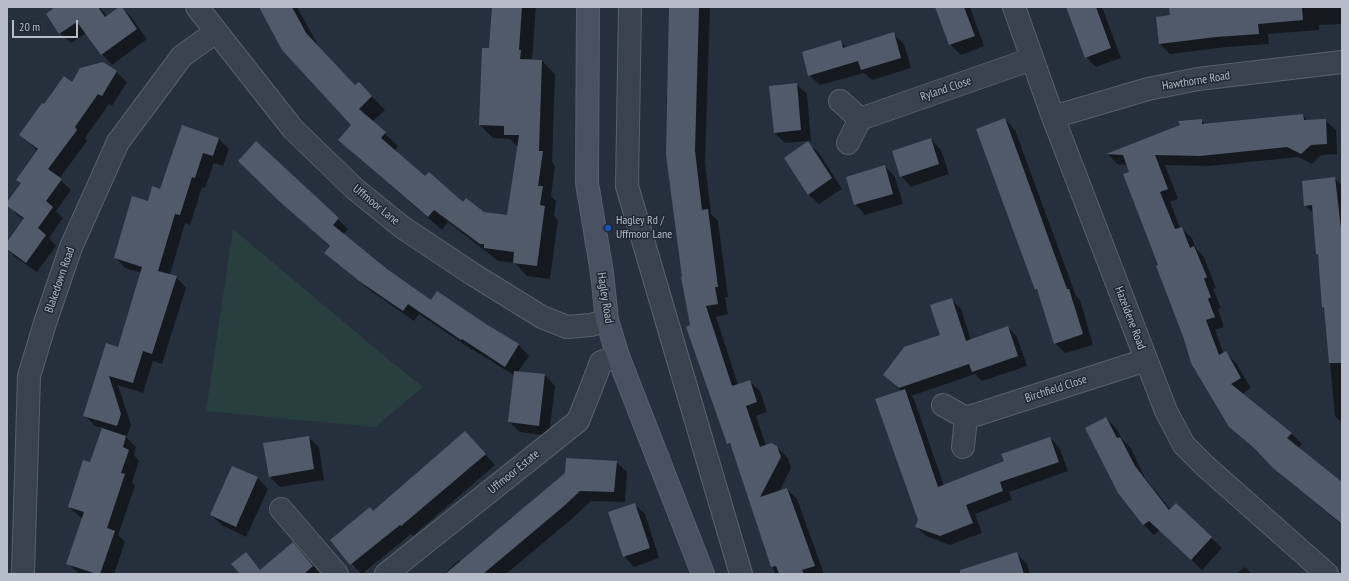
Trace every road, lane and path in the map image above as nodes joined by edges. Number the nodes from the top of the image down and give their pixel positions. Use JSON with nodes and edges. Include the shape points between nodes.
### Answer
{"nodes":[{"id":1,"x":588,"y":7,"type":"edge"},
{"id":2,"x":630,"y":7,"type":"edge"},
{"id":3,"x":1014,"y":7,"type":"edge"},
{"id":4,"x":199,"y":9,"type":"edge"},
{"id":5,"x":216,"y":32,"type":"junction"},
{"id":6,"x":1032,"y":59,"type":"junction"},
{"id":7,"x":1342,"y":62,"type":"edge"},
{"id":8,"x":840,"y":100,"type":"dead end"},
{"id":9,"x":1053,"y":116,"type":"junction"},
{"id":10,"x":860,"y":119,"type":"junction"},
{"id":11,"x":848,"y":143,"type":"dead end"},
{"id":12,"x":607,"y":320,"type":"junction"},
{"id":13,"x":618,"y":356,"type":"junction"},
{"id":14,"x":1146,"y":360,"type":"junction"},
{"id":15,"x":943,"y":405,"type":"dead end"},
{"id":16,"x":966,"y":418,"type":"junction"},
{"id":17,"x":963,"y":447,"type":"dead end"},
{"id":18,"x":281,"y":509,"type":"dead end"},
{"id":19,"x":23,"y":574,"type":"edge"},
{"id":20,"x":337,"y":574,"type":"edge"},
{"id":21,"x":386,"y":574,"type":"edge"},
{"id":22,"x":703,"y":574,"type":"edge"},
{"id":23,"x":741,"y":574,"type":"edge"},
{"id":24,"x":1327,"y":574,"type":"edge"}],
"edges":[{"from":1,"to":12,"type":"main road","name":"Hagley Road","via":[[587,183]]},
{"from":2,"to":23,"type":"street","via":[[626,186]]},
{"from":3,"to":6,"type":"street","name":"Hazeldene Road"},
{"from":4,"to":5,"type":"street","name":"Uffmoor Lane"},
{"from":5,"to":12,"type":"street","name":"Uffmoor Lane","via":[[293,129],[355,189],[402,227],[542,317],[567,327],[591,325]]},
{"from":5,"to":19,"type":"street","name":"Blakedown Road","via":[[182,56],[118,142],[71,247],[29,376]]},
{"from":6,"to":9,"type":"street","name":"Hazeldene Road"},
{"from":6,"to":10,"type":"street","name":"Ryland Close"},
{"from":7,"to":9,"type":"street","name":"Hawthorne Road","via":[[1198,78],[1148,89]]},
{"from":8,"to":10,"type":"street"},
{"from":9,"to":14,"type":"street","name":"Hazeldene Road"},
{"from":10,"to":11,"type":"street"},
{"from":12,"to":13,"type":"main road","name":"Hagley Road"},
{"from":13,"to":21,"type":"street","name":"Uffmoor Estate","via":[[600,362],[578,421]]},
{"from":13,"to":22,"type":"main road","name":"Hagley Road"},
{"from":14,"to":16,"type":"street","name":"Birchfield Close"},
{"from":14,"to":24,"type":"street","name":"Hazeldene Road","via":[[1166,411],[1184,444],[1204,465]]},
{"from":15,"to":16,"type":"street"},
{"from":16,"to":17,"type":"street"},
{"from":18,"to":20,"type":"street"}]}
